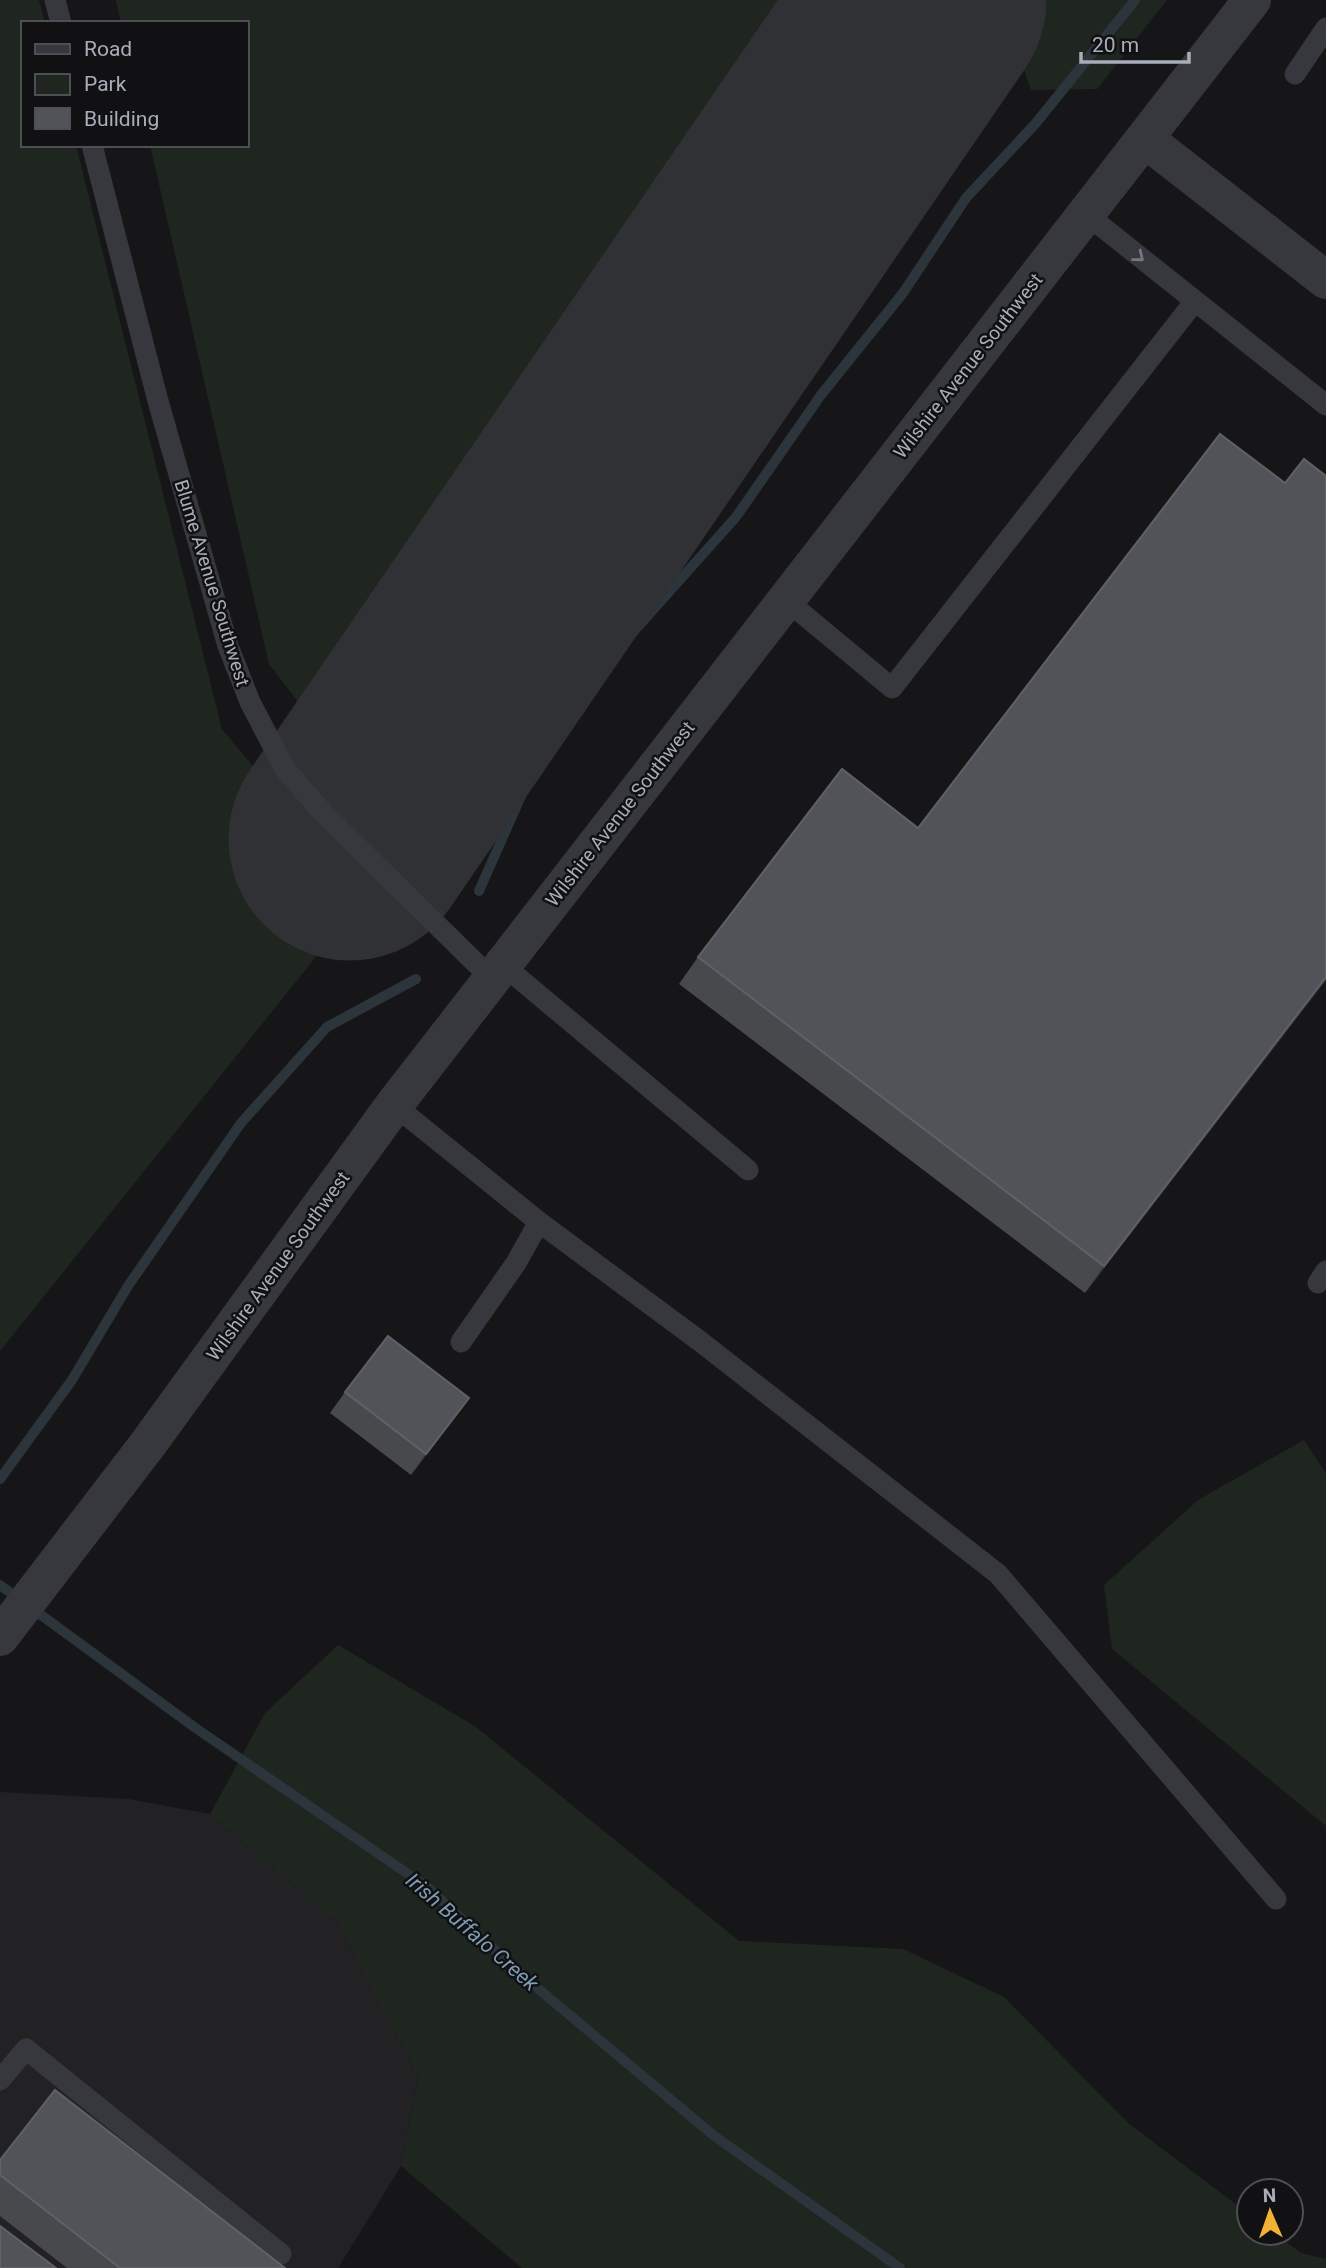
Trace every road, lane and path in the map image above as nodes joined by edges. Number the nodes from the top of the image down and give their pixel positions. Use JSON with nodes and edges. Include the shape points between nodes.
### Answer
{"nodes":[{"id":1,"x":55,"y":0,"type":"edge"},
{"id":2,"x":1252,"y":0,"type":"edge"},
{"id":3,"x":60,"y":21,"type":"edge"},
{"id":4,"x":1326,"y":28,"type":"edge"},
{"id":5,"x":1295,"y":74,"type":"dead end"},
{"id":6,"x":1145,"y":139,"type":"junction"},
{"id":7,"x":93,"y":147,"type":"edge"},
{"id":8,"x":1086,"y":214,"type":"junction"},
{"id":9,"x":1326,"y":280,"type":"edge"},
{"id":10,"x":1195,"y":301,"type":"junction"},
{"id":11,"x":1326,"y":405,"type":"edge"},
{"id":12,"x":786,"y":600,"type":"junction"},
{"id":13,"x":497,"y":972,"type":"junction"},
{"id":14,"x":394,"y":1105,"type":"junction"},
{"id":15,"x":748,"y":1170,"type":"dead end"},
{"id":16,"x":538,"y":1222,"type":"junction"},
{"id":17,"x":461,"y":1342,"type":"dead end"},
{"id":18,"x":0,"y":1637,"type":"edge"},
{"id":19,"x":1276,"y":1899,"type":"dead end"},
{"id":20,"x":0,"y":2080,"type":"edge"},
{"id":21,"x":281,"y":2254,"type":"dead end"}],
"edges":[{"from":1,"to":3,"type":"lane"},
{"from":2,"to":6,"type":"street","name":"Wilshire Avenue Southwest"},
{"from":4,"to":5,"type":"lane"},
{"from":6,"to":8,"type":"street","name":"Wilshire Avenue Southwest"},
{"from":6,"to":9,"type":"street"},
{"from":7,"to":13,"type":"lane","name":"Blume Avenue Southwest","via":[[158,401],[228,646],[250,702],[285,769],[316,805]]},
{"from":8,"to":10,"type":"lane","one_way":true},
{"from":8,"to":12,"type":"street","name":"Wilshire Avenue Southwest"},
{"from":10,"to":11,"type":"lane"},
{"from":10,"to":12,"type":"lane","via":[[892,688]]},
{"from":12,"to":13,"type":"street","name":"Wilshire Avenue Southwest"},
{"from":13,"to":14,"type":"street","name":"Wilshire Avenue Southwest"},
{"from":13,"to":15,"type":"lane","name":"Blume Avenue Southwest"},
{"from":14,"to":16,"type":"lane"},
{"from":14,"to":18,"type":"street","name":"Wilshire Avenue Southwest","via":[[148,1444]]},
{"from":16,"to":17,"type":"lane","via":[[516,1263]]},
{"from":16,"to":19,"type":"lane","via":[[701,1342],[998,1574]]},
{"from":20,"to":21,"type":"lane","via":[[26,2049]]}]}
